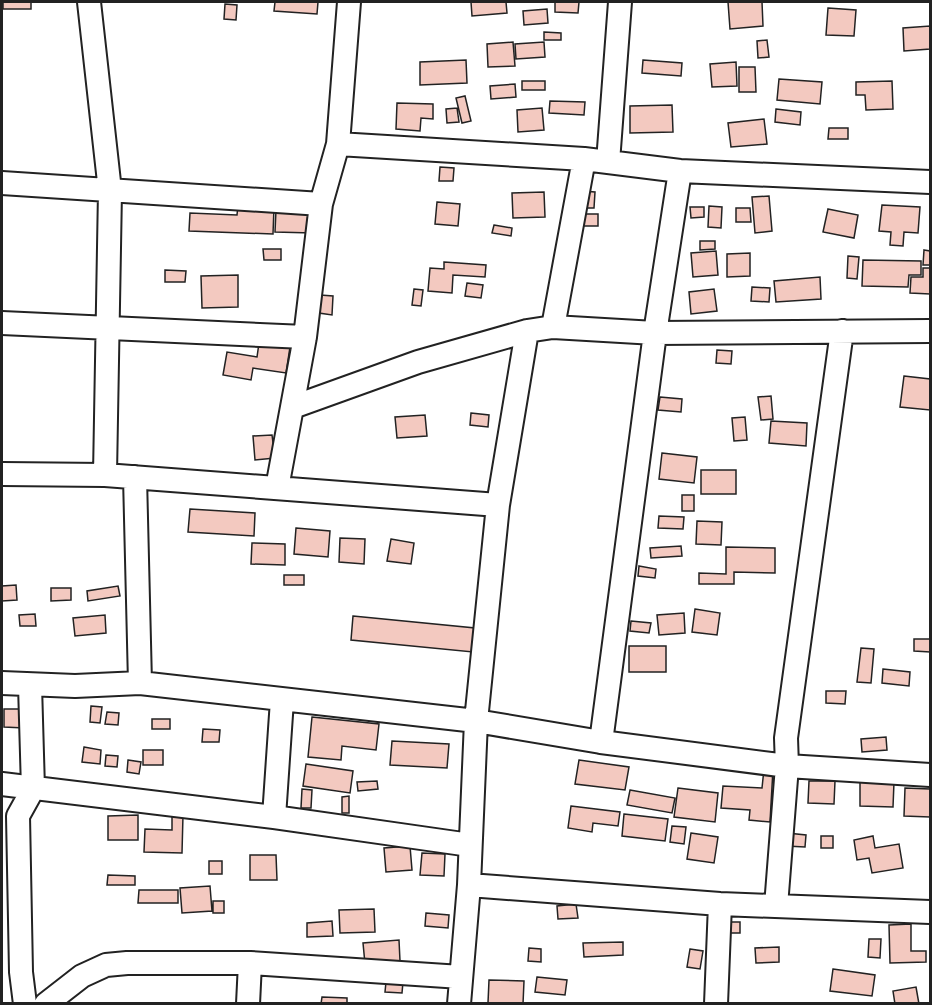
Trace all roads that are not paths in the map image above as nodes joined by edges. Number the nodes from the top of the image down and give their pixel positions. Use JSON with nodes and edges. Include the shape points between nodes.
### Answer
{"nodes":[{"id":1,"x":89,"y":2,"type":"edge"},
{"id":2,"x":349,"y":2,"type":"edge"},
{"id":3,"x":620,"y":2,"type":"edge"},
{"id":4,"x":338,"y":144,"type":"junction"},
{"id":5,"x":584,"y":159,"type":"junction"},
{"id":6,"x":608,"y":162,"type":"junction"},
{"id":7,"x":680,"y":171,"type":"junction"},
{"id":8,"x":930,"y":182,"type":"edge"},
{"id":9,"x":2,"y":183,"type":"edge"},
{"id":10,"x":110,"y":191,"type":"junction"},
{"id":11,"x":321,"y":204,"type":"junction"},
{"id":12,"x":2,"y":323,"type":"edge"},
{"id":13,"x":553,"y":327,"type":"junction"},
{"id":14,"x":109,"y":328,"type":"junction"},
{"id":15,"x":842,"y":331,"type":"junction"},
{"id":16,"x":930,"y":331,"type":"edge"},
{"id":17,"x":528,"y":332,"type":"junction"},
{"id":18,"x":655,"y":333,"type":"junction"},
{"id":19,"x":305,"y":337,"type":"junction"},
{"id":20,"x":293,"y":407,"type":"junction"},
{"id":21,"x":2,"y":474,"type":"edge"},
{"id":22,"x":105,"y":475,"type":"junction"},
{"id":23,"x":135,"y":477,"type":"junction"},
{"id":24,"x":277,"y":488,"type":"junction"},
{"id":25,"x":498,"y":506,"type":"junction"},
{"id":26,"x":2,"y":683,"type":"edge"},
{"id":27,"x":140,"y":683,"type":"junction"},
{"id":28,"x":30,"y":685,"type":"junction"},
{"id":29,"x":282,"y":700,"type":"junction"},
{"id":30,"x":476,"y":722,"type":"junction"},
{"id":31,"x":601,"y":742,"type":"junction"},
{"id":32,"x":787,"y":766,"type":"junction"},
{"id":33,"x":930,"y":774,"type":"edge"},
{"id":34,"x":2,"y":784,"type":"edge"},
{"id":35,"x":33,"y":789,"type":"junction"},
{"id":36,"x":274,"y":817,"type":"junction"},
{"id":37,"x":470,"y":845,"type":"junction"},
{"id":38,"x":469,"y":885,"type":"junction"},
{"id":39,"x":720,"y":903,"type":"junction"},
{"id":40,"x":776,"y":906,"type":"junction"},
{"id":41,"x":930,"y":912,"type":"edge"},
{"id":42,"x":250,"y":963,"type":"junction"},
{"id":43,"x":461,"y":977,"type":"junction"},
{"id":44,"x":25,"y":1004,"type":"edge"},
{"id":45,"x":46,"y":1004,"type":"edge"},
{"id":46,"x":248,"y":1004,"type":"edge"},
{"id":47,"x":459,"y":1004,"type":"edge"},
{"id":48,"x":716,"y":1004,"type":"edge"}],
"edges":[{"from":1,"to":10,"type":"street"},
{"from":2,"to":4,"type":"street"},
{"from":3,"to":6,"type":"street"},
{"from":4,"to":5,"type":"street"},
{"from":4,"to":11,"type":"street"},
{"from":5,"to":6,"type":"street"},
{"from":5,"to":13,"type":"street"},
{"from":6,"to":7,"type":"street"},
{"from":7,"to":8,"type":"street"},
{"from":7,"to":18,"type":"street"},
{"from":9,"to":10,"type":"street"},
{"from":10,"to":11,"type":"street"},
{"from":10,"to":14,"type":"street"},
{"from":11,"to":19,"type":"street"},
{"from":12,"to":14,"type":"street"},
{"from":13,"to":17,"type":"street"},
{"from":13,"to":18,"type":"street"},
{"from":14,"to":19,"type":"street"},
{"from":14,"to":22,"type":"street"},
{"from":15,"to":16,"type":"street"},
{"from":15,"to":18,"type":"street"},
{"from":15,"to":32,"type":"street","via":[[786,738]]},
{"from":17,"to":20,"type":"street","via":[[418,362]]},
{"from":17,"to":25,"type":"street"},
{"from":18,"to":31,"type":"street"},
{"from":19,"to":20,"type":"street"},
{"from":20,"to":24,"type":"street"},
{"from":21,"to":22,"type":"street"},
{"from":22,"to":23,"type":"street"},
{"from":23,"to":24,"type":"street"},
{"from":23,"to":27,"type":"street"},
{"from":24,"to":25,"type":"street"},
{"from":25,"to":30,"type":"street"},
{"from":26,"to":28,"type":"street"},
{"from":27,"to":28,"type":"street"},
{"from":27,"to":29,"type":"street"},
{"from":28,"to":35,"type":"street"},
{"from":29,"to":30,"type":"street"},
{"from":29,"to":36,"type":"street"},
{"from":30,"to":31,"type":"street"},
{"from":30,"to":37,"type":"street"},
{"from":31,"to":32,"type":"street"},
{"from":32,"to":33,"type":"street"},
{"from":32,"to":40,"type":"street"},
{"from":34,"to":35,"type":"street"},
{"from":35,"to":36,"type":"street"},
{"from":35,"to":44,"type":"street","via":[[18,816]]},
{"from":36,"to":37,"type":"street"},
{"from":37,"to":38,"type":"street"},
{"from":38,"to":39,"type":"street"},
{"from":38,"to":43,"type":"street"},
{"from":39,"to":40,"type":"street"},
{"from":39,"to":48,"type":"street"},
{"from":40,"to":41,"type":"street"},
{"from":42,"to":43,"type":"street"},
{"from":42,"to":45,"type":"street","via":[[106,965],[82,976]]},
{"from":42,"to":46,"type":"street"},
{"from":43,"to":47,"type":"street"}]}
